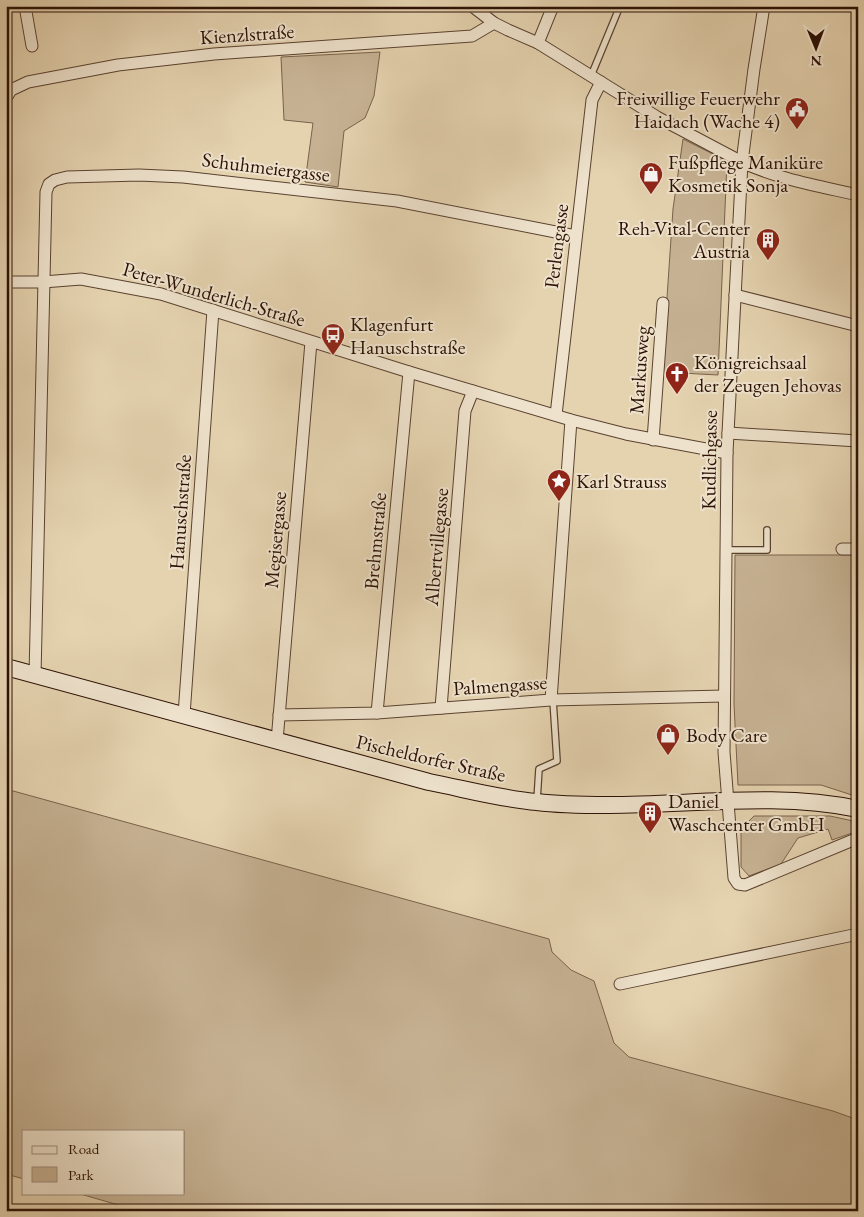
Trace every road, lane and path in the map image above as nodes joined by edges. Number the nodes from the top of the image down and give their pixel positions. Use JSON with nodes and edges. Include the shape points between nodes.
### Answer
{"nodes":[{"id":1,"x":25,"y":6,"type":"edge"},
{"id":2,"x":553,"y":6,"type":"edge"},
{"id":3,"x":620,"y":6,"type":"edge"},
{"id":4,"x":764,"y":6,"type":"edge"},
{"id":5,"x":478,"y":8,"type":"edge"},
{"id":6,"x":494,"y":23,"type":"junction"},
{"id":7,"x":538,"y":43,"type":"junction"},
{"id":8,"x":32,"y":46,"type":"dead end"},
{"id":9,"x":596,"y":79,"type":"junction"},
{"id":10,"x":6,"y":98,"type":"edge"},
{"id":11,"x":742,"y":162,"type":"junction"},
{"id":12,"x":858,"y":195,"type":"edge"},
{"id":13,"x":576,"y":236,"type":"junction"},
{"id":14,"x":6,"y":282,"type":"edge"},
{"id":15,"x":43,"y":282,"type":"junction"},
{"id":16,"x":735,"y":296,"type":"junction"},
{"id":17,"x":662,"y":303,"type":"dead end"},
{"id":18,"x":213,"y":310,"type":"junction"},
{"id":19,"x":858,"y":326,"type":"edge"},
{"id":20,"x":311,"y":342,"type":"junction"},
{"id":21,"x":410,"y":372,"type":"junction"},
{"id":22,"x":473,"y":391,"type":"junction"},
{"id":23,"x":556,"y":415,"type":"junction"},
{"id":24,"x":571,"y":420,"type":"junction"},
{"id":25,"x":728,"y":433,"type":"junction"},
{"id":26,"x":653,"y":440,"type":"junction"},
{"id":27,"x":858,"y":441,"type":"edge"},
{"id":28,"x":727,"y":453,"type":"junction"},
{"id":29,"x":767,"y":530,"type":"dead end"},
{"id":30,"x":842,"y":548,"type":"dead end"},
{"id":31,"x":858,"y":549,"type":"edge"},
{"id":32,"x":726,"y":550,"type":"junction"},
{"id":33,"x":6,"y":667,"type":"edge"},
{"id":34,"x":35,"y":676,"type":"junction"},
{"id":35,"x":724,"y":696,"type":"junction"},
{"id":36,"x":552,"y":700,"type":"junction"},
{"id":37,"x":441,"y":708,"type":"junction"},
{"id":38,"x":377,"y":713,"type":"junction"},
{"id":39,"x":184,"y":715,"type":"junction"},
{"id":40,"x":279,"y":715,"type":"junction"},
{"id":41,"x":277,"y":741,"type":"junction"},
{"id":42,"x":727,"y":800,"type":"junction"},
{"id":43,"x":537,"y":802,"type":"junction"},
{"id":44,"x":858,"y":810,"type":"edge"},
{"id":45,"x":858,"y":838,"type":"edge"},
{"id":46,"x":858,"y":934,"type":"edge"},
{"id":47,"x":620,"y":984,"type":"dead end"}],
"edges":[{"from":1,"to":8,"type":"street"},
{"from":2,"to":7,"type":"street"},
{"from":3,"to":9,"type":"lane"},
{"from":4,"to":11,"type":"street","name":"Kudlichgasse"},
{"from":5,"to":6,"type":"street"},
{"from":6,"to":7,"type":"street"},
{"from":6,"to":10,"type":"street","name":"Kienzlstraße","via":[[472,36],[214,54],[118,65],[28,82],[11,90]]},
{"from":7,"to":9,"type":"street"},
{"from":9,"to":11,"type":"street","via":[[656,117]]},
{"from":9,"to":13,"type":"street","name":"Perlengasse"},
{"from":11,"to":12,"type":"street","via":[[785,177]]},
{"from":11,"to":16,"type":"street","name":"Kudlichgasse"},
{"from":13,"to":15,"type":"street","name":"Schuhmeiergasse","via":[[397,202],[183,177],[67,177],[49,184],[46,192]]},
{"from":13,"to":23,"type":"street","name":"Perlengasse"},
{"from":14,"to":15,"type":"street","name":"Peter-Wunderlich-Straße"},
{"from":15,"to":18,"type":"street","name":"Peter-Wunderlich-Straße","via":[[93,281],[161,294]]},
{"from":15,"to":34,"type":"street","name":"Schuhmeiergasse"},
{"from":16,"to":19,"type":"street"},
{"from":16,"to":25,"type":"street","name":"Kudlichgasse"},
{"from":17,"to":26,"type":"street","name":"Markusweg"},
{"from":18,"to":20,"type":"street","name":"Peter-Wunderlich-Straße"},
{"from":18,"to":39,"type":"street","name":"Hanuschstraße"},
{"from":20,"to":21,"type":"street","name":"Peter-Wunderlich-Straße"},
{"from":20,"to":40,"type":"street","name":"Megisergasse"},
{"from":21,"to":22,"type":"street","name":"Peter-Wunderlich-Straße"},
{"from":21,"to":38,"type":"street","name":"Brehmstraße"},
{"from":22,"to":23,"type":"street","name":"Peter-Wunderlich-Straße"},
{"from":22,"to":37,"type":"street","name":"Albertvillegasse","via":[[465,411]]},
{"from":23,"to":24,"type":"street","name":"Peter-Wunderlich-Straße"},
{"from":24,"to":26,"type":"street","name":"Peter-Wunderlich-Straße"},
{"from":24,"to":36,"type":"street"},
{"from":25,"to":27,"type":"street"},
{"from":25,"to":28,"type":"street","name":"Kudlichgasse"},
{"from":26,"to":28,"type":"street","name":"Peter-Wunderlich-Straße"},
{"from":28,"to":32,"type":"street","name":"Kudlichgasse"},
{"from":29,"to":32,"type":"lane","via":[[767,550]]},
{"from":30,"to":31,"type":"street"},
{"from":32,"to":35,"type":"street","name":"Kudlichgasse"},
{"from":33,"to":34,"type":"main road","name":"Pischeldorfer Straße"},
{"from":34,"to":39,"type":"main road","name":"Pischeldorfer Straße"},
{"from":35,"to":36,"type":"street","name":"Palmengasse"},
{"from":35,"to":42,"type":"street","name":"Kudlichgasse"},
{"from":36,"to":37,"type":"street","name":"Palmengasse"},
{"from":36,"to":43,"type":"lane","via":[[557,760],[539,769]]},
{"from":37,"to":38,"type":"street","name":"Palmengasse"},
{"from":38,"to":40,"type":"street","name":"Palmengasse"},
{"from":39,"to":41,"type":"main road","name":"Pischeldorfer Straße"},
{"from":40,"to":41,"type":"street","name":"Megisergasse"},
{"from":41,"to":43,"type":"main road","name":"Pischeldorfer Straße","via":[[429,782]]},
{"from":42,"to":43,"type":"main road","name":"Pischeldorfer Straße","via":[[609,805]]},
{"from":42,"to":44,"type":"main road","name":"Pischeldorfer Straße","via":[[807,801]]},
{"from":42,"to":45,"type":"street","name":"Kudlichgasse","via":[[734,878],[738,884],[745,884]]},
{"from":46,"to":47,"type":"street"}]}
